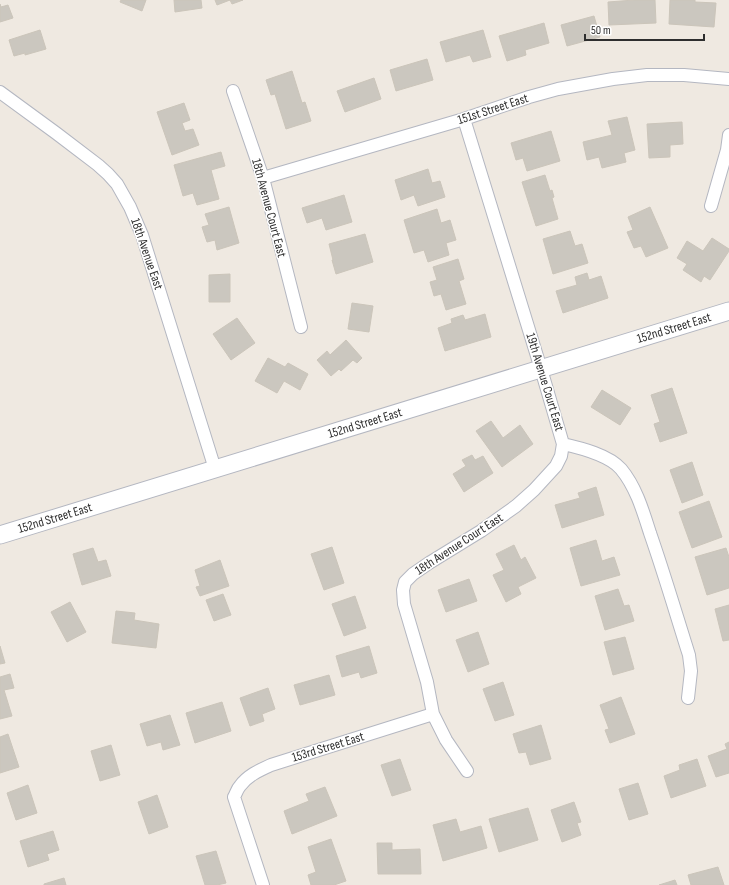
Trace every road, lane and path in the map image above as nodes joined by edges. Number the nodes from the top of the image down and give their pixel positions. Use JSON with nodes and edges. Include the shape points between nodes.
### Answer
{"nodes":[{"id":1,"x":729,"y":79,"type":"edge"},
{"id":2,"x":233,"y":91,"type":"dead end"},
{"id":3,"x":0,"y":92,"type":"edge"},
{"id":4,"x":464,"y":119,"type":"junction"},
{"id":5,"x":729,"y":135,"type":"edge"},
{"id":6,"x":263,"y":178,"type":"junction"},
{"id":7,"x":710,"y":206,"type":"dead end"},
{"id":8,"x":729,"y":311,"type":"edge"},
{"id":9,"x":301,"y":327,"type":"dead end"},
{"id":10,"x":541,"y":369,"type":"junction"},
{"id":11,"x":563,"y":444,"type":"junction"},
{"id":12,"x":215,"y":469,"type":"junction"},
{"id":13,"x":0,"y":535,"type":"edge"},
{"id":14,"x":688,"y":698,"type":"dead end"},
{"id":15,"x":433,"y":714,"type":"junction"},
{"id":16,"x":467,"y":771,"type":"dead end"},
{"id":17,"x":263,"y":885,"type":"edge"}],
"edges":[{"from":1,"to":4,"type":"street","name":"151st Street East","via":[[648,75],[613,79],[558,89]]},
{"from":2,"to":6,"type":"street","name":"18th Avenue Court East"},
{"from":3,"to":12,"type":"street","name":"18th Avenue East","via":[[98,165],[117,184],[142,235]]},
{"from":4,"to":6,"type":"street","name":"151st Street East"},
{"from":4,"to":10,"type":"street","name":"19th Avenue Court East"},
{"from":5,"to":7,"type":"street"},
{"from":6,"to":9,"type":"street","name":"18th Avenue Court East"},
{"from":8,"to":10,"type":"main road","name":"152nd Street East"},
{"from":10,"to":11,"type":"street","name":"19th Avenue Court East"},
{"from":10,"to":12,"type":"main road","name":"152nd Street East"},
{"from":11,"to":14,"type":"street","name":"19th Avenue Court East","via":[[607,458],[621,468],[632,484],[689,655],[691,671]]},
{"from":11,"to":15,"type":"street","name":"18th Avenue Court East","via":[[556,466],[530,494],[481,531],[429,563],[405,582],[404,604],[427,682]]},
{"from":12,"to":13,"type":"main road","name":"152nd Street East"},
{"from":15,"to":16,"type":"street","name":"18th Avenue Court East","via":[[446,740]]},
{"from":15,"to":17,"type":"street","name":"153rd Street East","via":[[272,765],[249,776],[239,786],[234,797]]}]}
